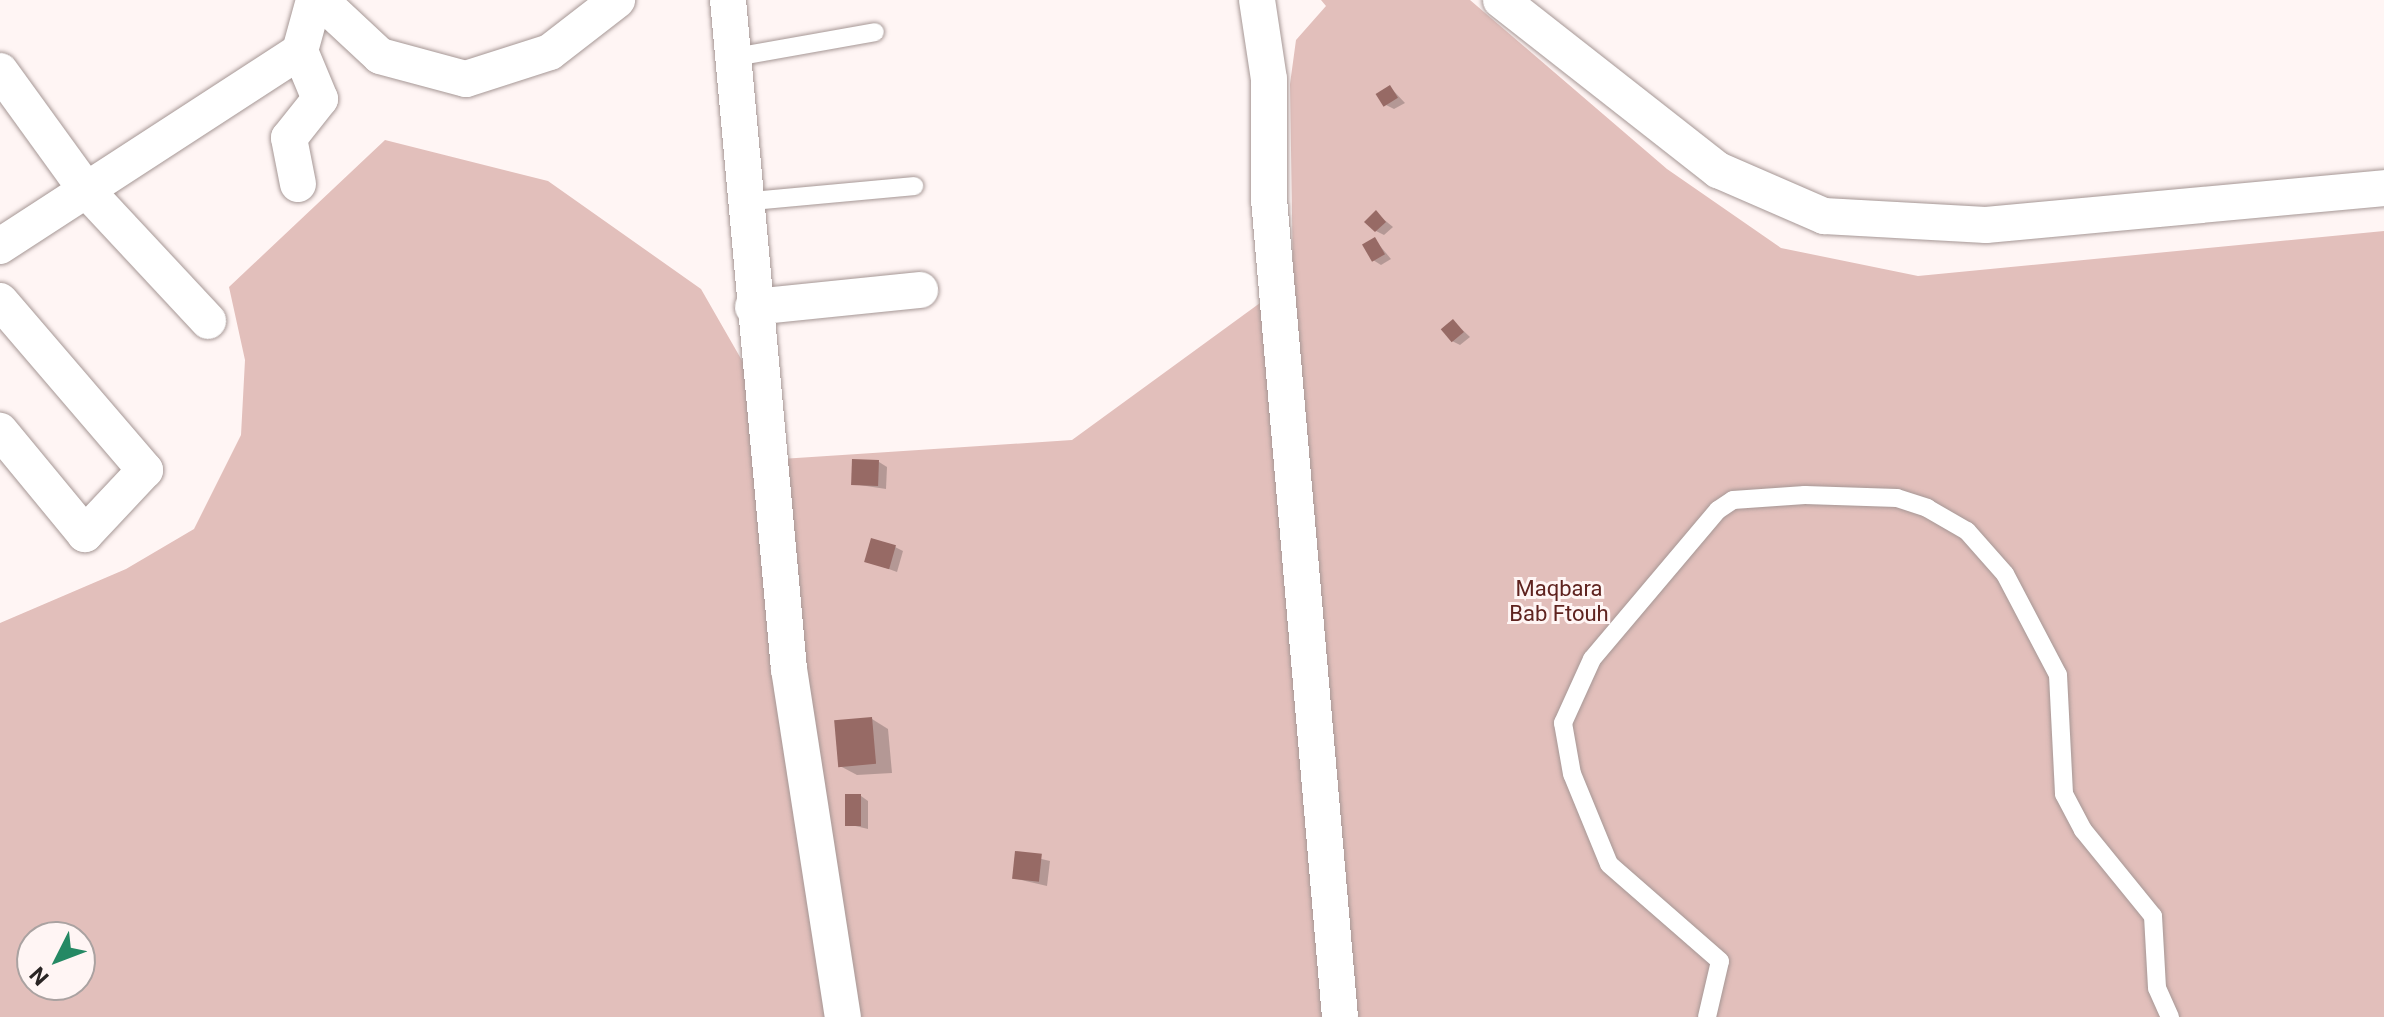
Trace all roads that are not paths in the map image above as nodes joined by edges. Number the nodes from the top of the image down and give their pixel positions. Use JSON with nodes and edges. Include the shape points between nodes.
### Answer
{"nodes":[{"id":1,"x":317,"y":0,"type":"edge"},
{"id":2,"x":617,"y":0,"type":"edge"},
{"id":3,"x":728,"y":0,"type":"edge"},
{"id":4,"x":1257,"y":0,"type":"edge"},
{"id":5,"x":1501,"y":0,"type":"edge"},
{"id":6,"x":875,"y":32,"type":"dead end"},
{"id":7,"x":300,"y":51,"type":"junction"},
{"id":8,"x":735,"y":57,"type":"junction"},
{"id":9,"x":0,"y":71,"type":"edge"},
{"id":10,"x":298,"y":184,"type":"dead end"},
{"id":11,"x":914,"y":186,"type":"dead end"},
{"id":12,"x":2384,"y":188,"type":"edge"},
{"id":13,"x":86,"y":190,"type":"junction"},
{"id":14,"x":742,"y":202,"type":"junction"},
{"id":15,"x":0,"y":246,"type":"edge"},
{"id":16,"x":920,"y":290,"type":"dead end"},
{"id":17,"x":0,"y":301,"type":"edge"},
{"id":18,"x":753,"y":307,"type":"junction"},
{"id":19,"x":208,"y":321,"type":"dead end"},
{"id":20,"x":0,"y":431,"type":"edge"},
{"id":21,"x":843,"y":1017,"type":"edge"},
{"id":22,"x":1340,"y":1017,"type":"edge"},
{"id":23,"x":1707,"y":1017,"type":"edge"},
{"id":24,"x":2170,"y":1017,"type":"edge"}],
"edges":[{"from":1,"to":2,"type":"street","via":[[380,56],[466,79],[550,52]]},
{"from":1,"to":7,"type":"street"},
{"from":3,"to":8,"type":"street"},
{"from":4,"to":22,"type":"street","via":[[1267,58],[1270,211]]},
{"from":5,"to":12,"type":"street","via":[[1718,170],[1824,216],[1986,225]]},
{"from":6,"to":8,"type":"lane"},
{"from":7,"to":10,"type":"street","via":[[320,99],[289,138]]},
{"from":7,"to":13,"type":"street"},
{"from":8,"to":14,"type":"street"},
{"from":9,"to":13,"type":"street"},
{"from":11,"to":14,"type":"lane"},
{"from":13,"to":15,"type":"street"},
{"from":13,"to":19,"type":"street"},
{"from":14,"to":18,"type":"street"},
{"from":16,"to":18,"type":"street"},
{"from":17,"to":20,"type":"street","via":[[145,470],[85,534]]},
{"from":18,"to":21,"type":"street","via":[[789,669]]},
{"from":23,"to":24,"type":"lane","via":[[1720,961],[1609,864],[1572,774],[1563,723],[1592,659],[1718,510],[1733,500],[1805,495],[1897,498],[1927,508],[1967,531],[2005,574],[2058,675],[2064,794],[2083,830],[2153,916],[2157,988]]}]}
